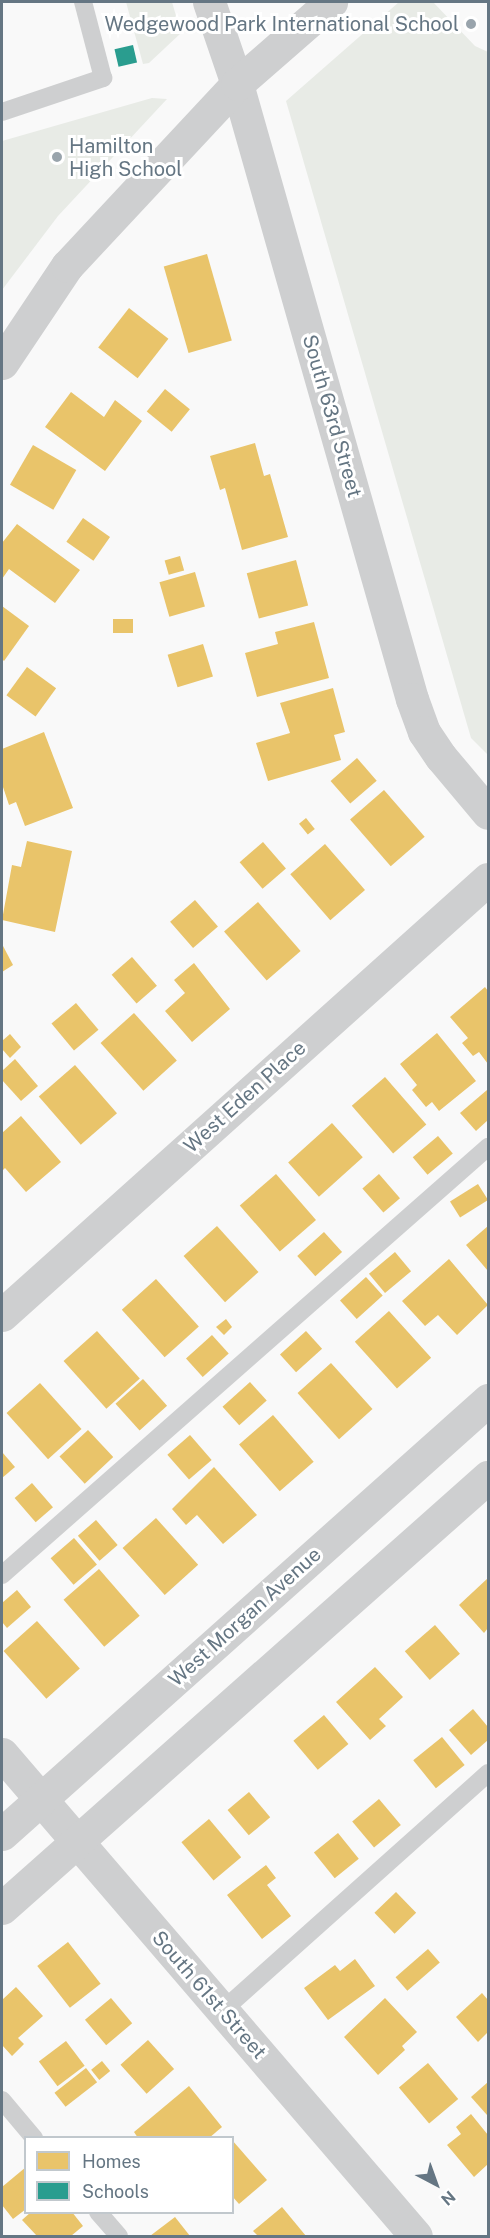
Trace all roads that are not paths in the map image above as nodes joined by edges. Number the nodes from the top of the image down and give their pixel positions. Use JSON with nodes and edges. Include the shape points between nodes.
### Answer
{"nodes":[{"id":1,"x":83,"y":2,"type":"edge"},
{"id":2,"x":209,"y":2,"type":"edge"},
{"id":3,"x":331,"y":2,"type":"edge"},
{"id":4,"x":237,"y":84,"type":"junction"},
{"id":5,"x":2,"y":112,"type":"edge"},
{"id":6,"x":2,"y":363,"type":"edge"},
{"id":7,"x":489,"y":813,"type":"edge"},
{"id":8,"x":489,"y":879,"type":"edge"},
{"id":9,"x":489,"y":1147,"type":"edge"},
{"id":10,"x":2,"y":1315,"type":"edge"},
{"id":11,"x":489,"y":1400,"type":"edge"},
{"id":12,"x":489,"y":1477,"type":"edge"},
{"id":13,"x":2,"y":1575,"type":"edge"},
{"id":14,"x":2,"y":1754,"type":"edge"},
{"id":15,"x":489,"y":1773,"type":"edge"},
{"id":16,"x":41,"y":1799,"type":"junction"},
{"id":17,"x":2,"y":1834,"type":"edge"},
{"id":18,"x":76,"y":1840,"type":"junction"},
{"id":19,"x":2,"y":1908,"type":"edge"},
{"id":20,"x":222,"y":2011,"type":"junction"},
{"id":21,"x":2,"y":2100,"type":"edge"},
{"id":22,"x":32,"y":2136,"type":"edge"},
{"id":23,"x":100,"y":2214,"type":"edge"},
{"id":24,"x":119,"y":2236,"type":"edge"},
{"id":25,"x":416,"y":2236,"type":"edge"}],
"edges":[{"from":1,"to":5,"type":"lane","via":[[103,78]]},
{"from":2,"to":4,"type":"street","name":"South 63rd Street"},
{"from":3,"to":4,"type":"street"},
{"from":4,"to":6,"type":"street","via":[[67,266]]},
{"from":4,"to":7,"type":"street","name":"South 63rd Street","via":[[412,699],[424,732]]},
{"from":8,"to":10,"type":"street","name":"West Eden Place"},
{"from":9,"to":13,"type":"lane"},
{"from":11,"to":16,"type":"street","name":"West Morgan Avenue"},
{"from":12,"to":18,"type":"street"},
{"from":14,"to":16,"type":"street","name":"South 61st Street"},
{"from":15,"to":20,"type":"lane"},
{"from":16,"to":17,"type":"street","name":"West Morgan Avenue"},
{"from":16,"to":18,"type":"street","name":"South 61st Street"},
{"from":18,"to":19,"type":"street"},
{"from":18,"to":20,"type":"street","name":"South 61st Street"},
{"from":20,"to":25,"type":"street","name":"South 61st Street"},
{"from":21,"to":22,"type":"lane"},
{"from":23,"to":24,"type":"lane"}]}
